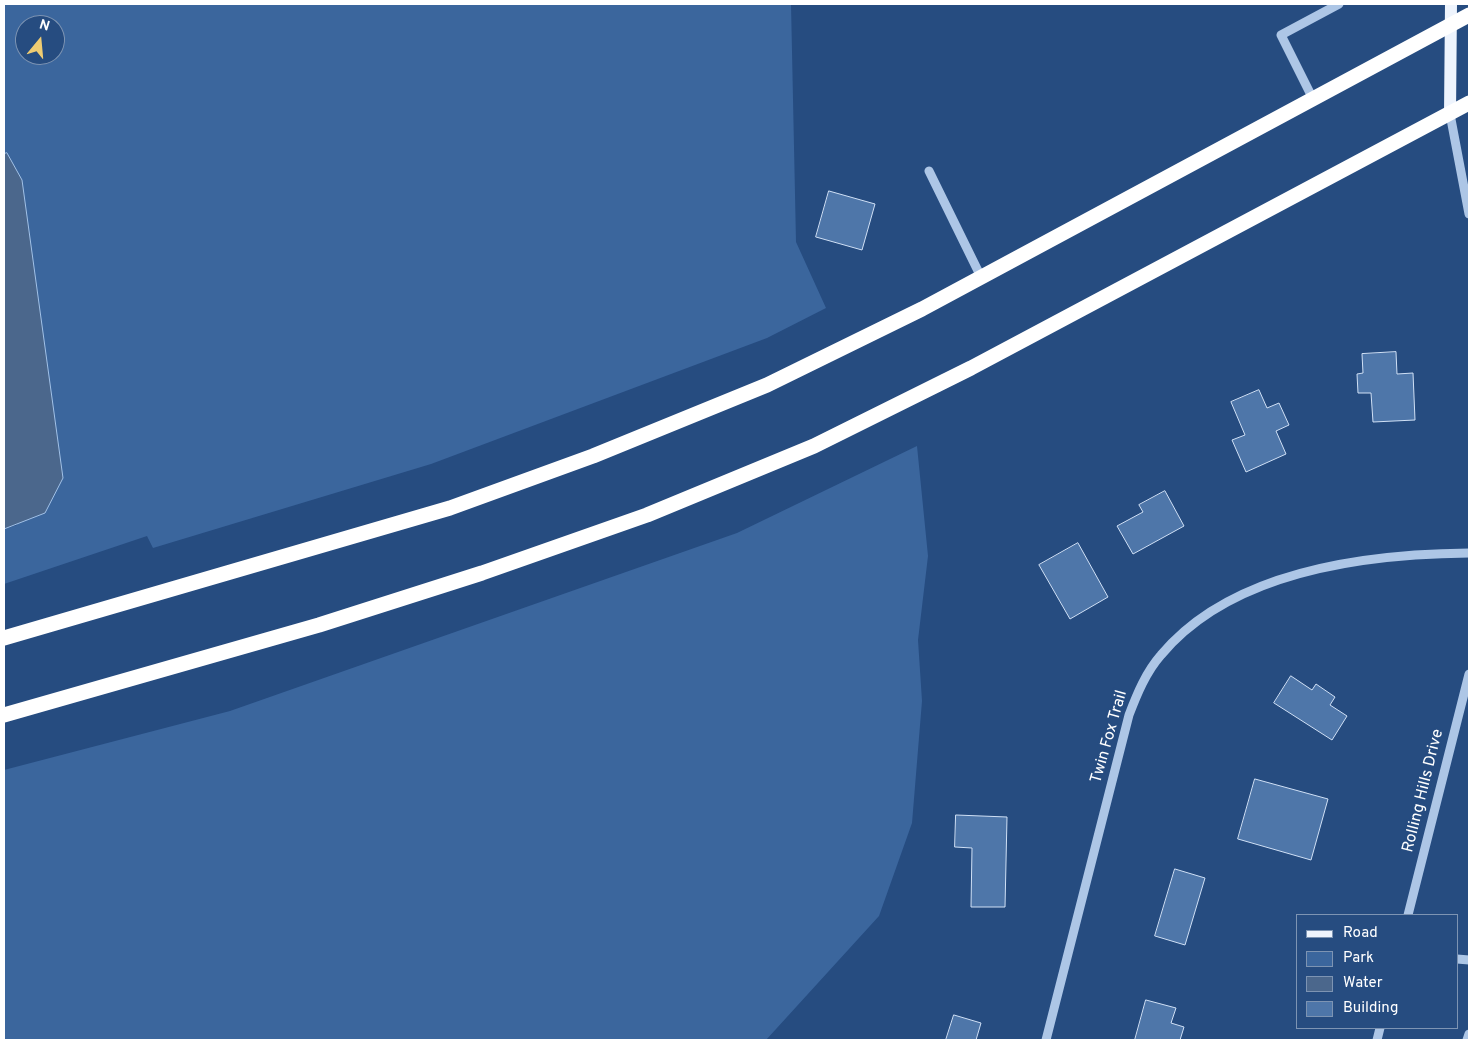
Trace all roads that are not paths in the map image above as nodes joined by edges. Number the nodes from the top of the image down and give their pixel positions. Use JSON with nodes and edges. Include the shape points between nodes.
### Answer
{"nodes":[{"id":1,"x":1339,"y":4,"type":"edge"},
{"id":2,"x":1451,"y":4,"type":"edge"},
{"id":3,"x":1469,"y":15,"type":"edge"},
{"id":4,"x":1452,"y":24,"type":"junction"},
{"id":5,"x":1313,"y":99,"type":"junction"},
{"id":6,"x":1469,"y":103,"type":"edge"},
{"id":7,"x":1450,"y":114,"type":"junction"},
{"id":8,"x":929,"y":171,"type":"dead end"},
{"id":9,"x":1469,"y":214,"type":"edge"},
{"id":10,"x":981,"y":277,"type":"junction"},
{"id":11,"x":1469,"y":553,"type":"edge"},
{"id":12,"x":4,"y":638,"type":"edge"},
{"id":13,"x":1469,"y":674,"type":"edge"},
{"id":14,"x":4,"y":715,"type":"edge"},
{"id":15,"x":1408,"y":914,"type":"edge"},
{"id":16,"x":1469,"y":1034,"type":"edge"},
{"id":17,"x":1046,"y":1040,"type":"edge"},
{"id":18,"x":1467,"y":1040,"type":"edge"}],
"edges":[{"from":1,"to":5,"type":"street","via":[[1281,36]]},
{"from":2,"to":4,"type":"main road"},
{"from":3,"to":4,"type":"highway"},
{"from":4,"to":5,"type":"highway"},
{"from":4,"to":7,"type":"main road"},
{"from":5,"to":10,"type":"highway"},
{"from":6,"to":7,"type":"highway"},
{"from":7,"to":9,"type":"street"},
{"from":7,"to":14,"type":"highway","via":[[971,368],[814,446],[647,515],[482,573],[319,625]]},
{"from":8,"to":10,"type":"street"},
{"from":10,"to":12,"type":"highway","via":[[766,385],[593,456],[450,508]]},
{"from":11,"to":17,"type":"street","name":"Twin Fox Trail","via":[[1425,553],[1354,562],[1284,578],[1221,606],[1184,632],[1160,655],[1140,688],[1129,715]]},
{"from":13,"to":15,"type":"street","name":"Rolling Hills Drive"},
{"from":16,"to":18,"type":"street"}]}
